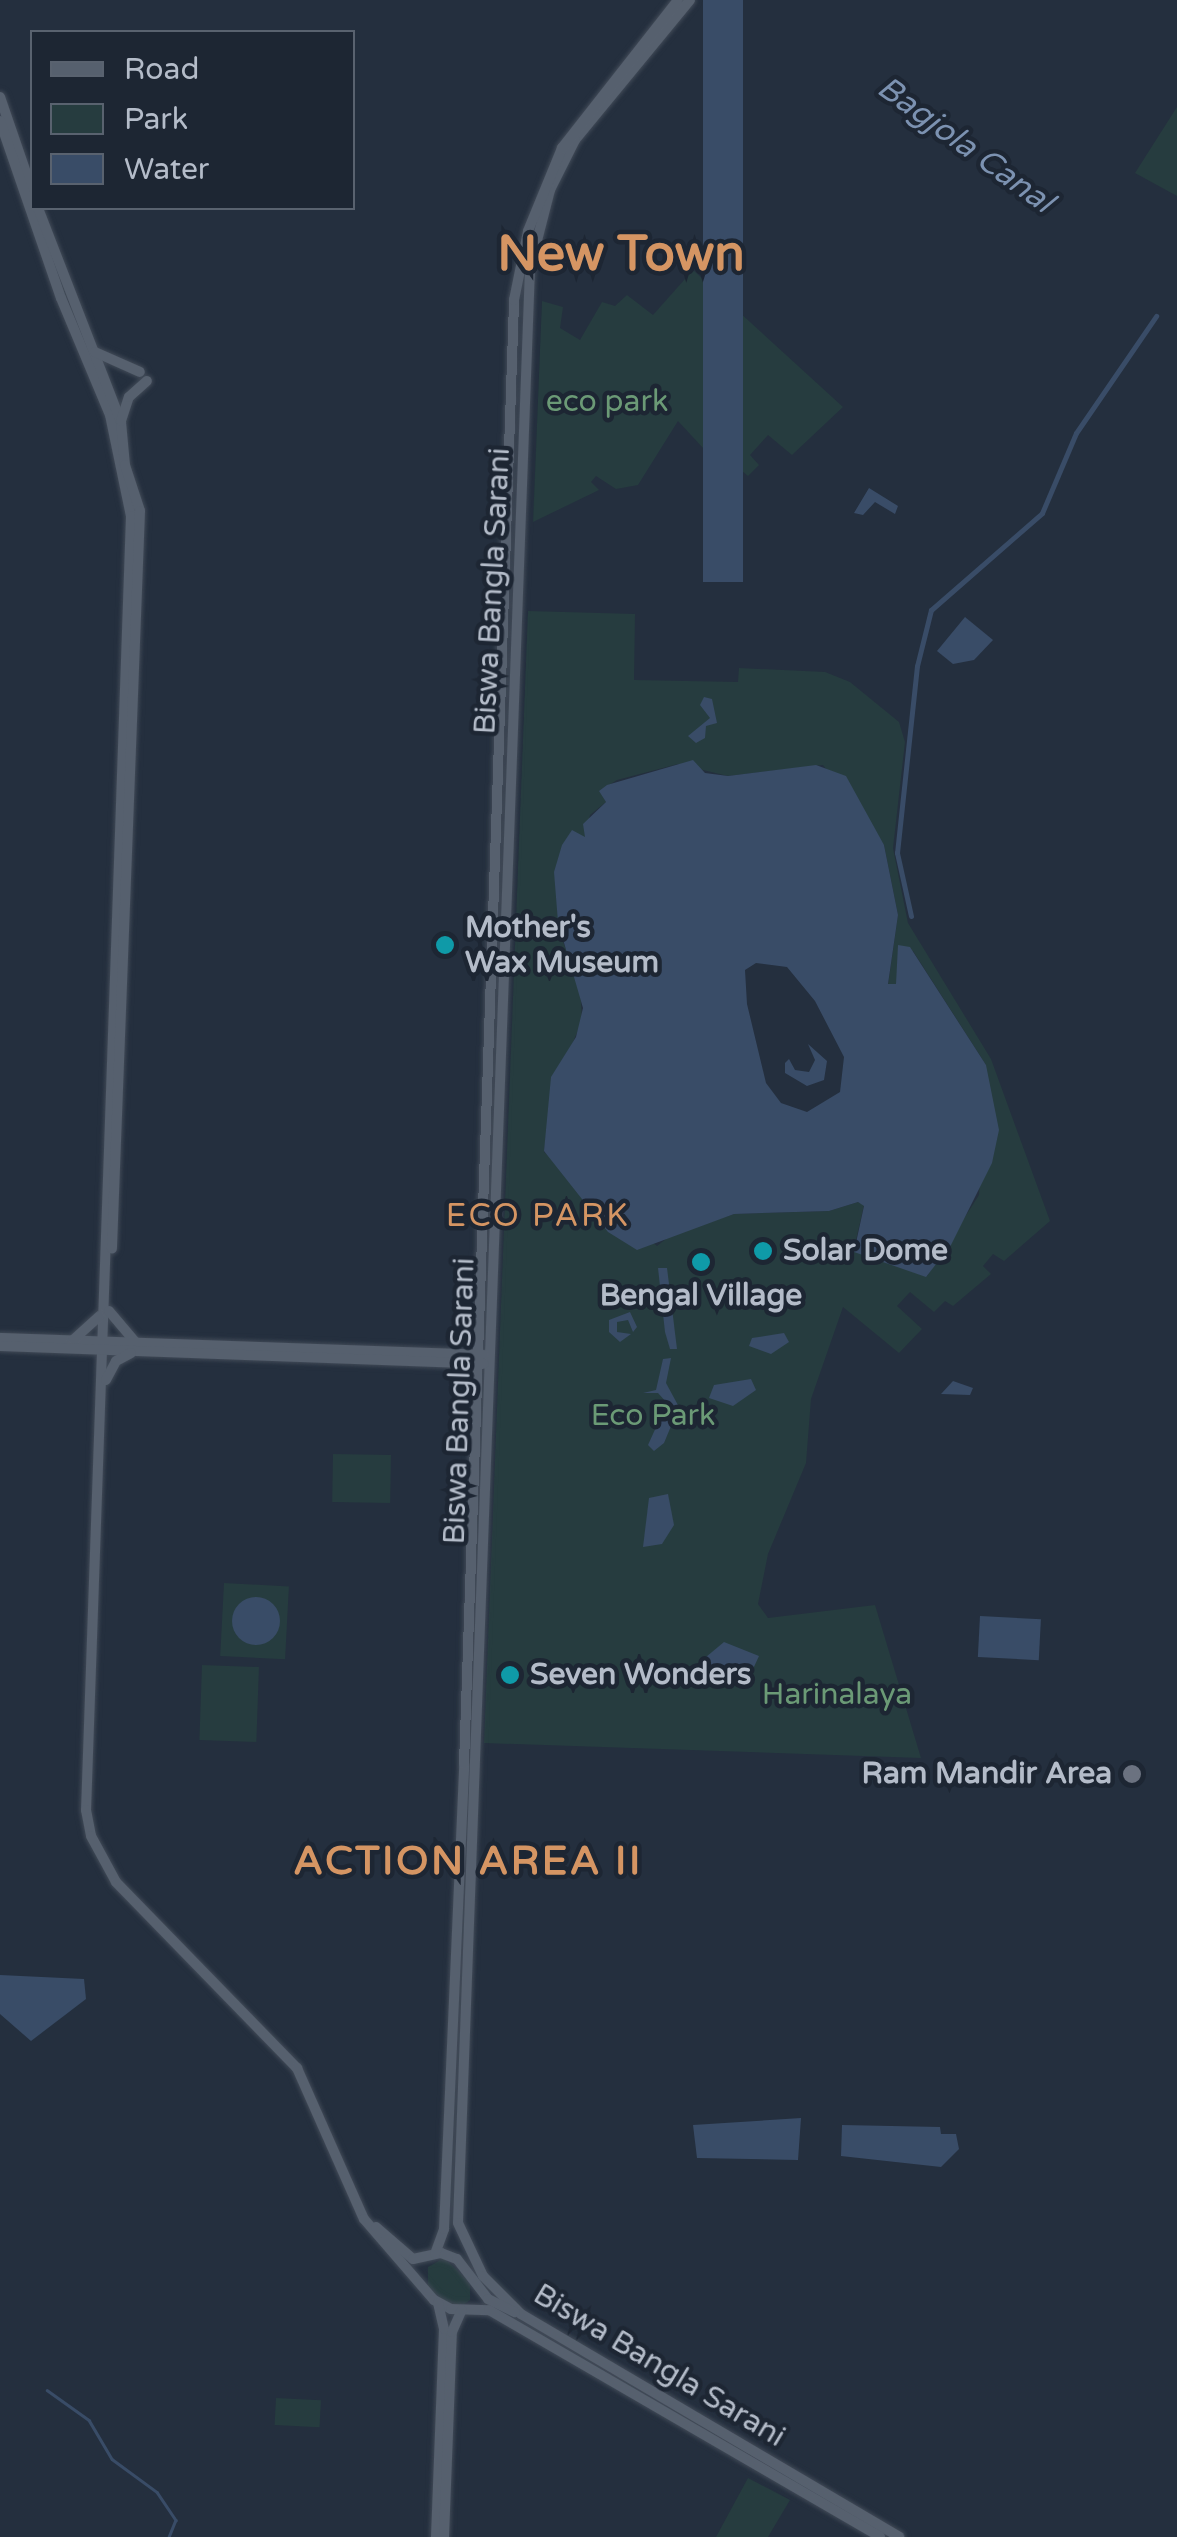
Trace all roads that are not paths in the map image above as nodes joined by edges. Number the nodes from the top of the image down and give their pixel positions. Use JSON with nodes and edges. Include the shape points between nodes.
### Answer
{"nodes":[{"id":1,"x":678,"y":0,"type":"edge"},
{"id":2,"x":690,"y":0,"type":"edge"},
{"id":3,"x":0,"y":97,"type":"edge"},
{"id":4,"x":0,"y":121,"type":"edge"},
{"id":5,"x":30,"y":184,"type":"edge"},
{"id":6,"x":30,"y":208,"type":"edge"},
{"id":7,"x":31,"y":210,"type":"edge"},
{"id":8,"x":39,"y":210,"type":"edge"},
{"id":9,"x":91,"y":348,"type":"junction"},
{"id":10,"x":121,"y":422,"type":"junction"},
{"id":11,"x":106,"y":1311,"type":"junction"},
{"id":12,"x":480,"y":1325,"type":"junction"},
{"id":13,"x":0,"y":1338,"type":"edge"},
{"id":14,"x":72,"y":1345,"type":"junction"},
{"id":15,"x":0,"y":1346,"type":"edge"},
{"id":16,"x":104,"y":1346,"type":"junction"},
{"id":17,"x":137,"y":1347,"type":"junction"},
{"id":18,"x":449,"y":1358,"type":"junction"},
{"id":19,"x":482,"y":1359,"type":"junction"},
{"id":20,"x":104,"y":1377,"type":"junction"},
{"id":21,"x":477,"y":1394,"type":"junction"},
{"id":22,"x":458,"y":2224,"type":"junction"},
{"id":23,"x":431,"y":2257,"type":"junction"},
{"id":24,"x":457,"y":2259,"type":"junction"},
{"id":25,"x":421,"y":2279,"type":"junction"},
{"id":26,"x":475,"y":2285,"type":"junction"},
{"id":27,"x":438,"y":2303,"type":"junction"},
{"id":28,"x":465,"y":2308,"type":"junction"},
{"id":29,"x":525,"y":2312,"type":"junction"},
{"id":30,"x":436,"y":2537,"type":"edge"},
{"id":31,"x":444,"y":2537,"type":"edge"},
{"id":32,"x":880,"y":2537,"type":"edge"},
{"id":33,"x":899,"y":2537,"type":"edge"}],
"edges":[{"from":1,"to":12,"type":"main road","name":"Biswa Bangla Sarani","via":[[562,148],[528,231],[514,300]]},
{"from":2,"to":19,"type":"main road","name":"Biswa Bangla Sarani","via":[[575,140],[550,190],[533,247]]},
{"from":3,"to":5,"type":"main road"},
{"from":4,"to":6,"type":"main road"},
{"from":7,"to":11,"type":"main road","via":[[110,415],[132,516]]},
{"from":8,"to":9,"type":"main road"},
{"from":9,"to":10,"type":"main road"},
{"from":9,"to":10,"type":"main road","via":[[144,377],[128,397]]},
{"from":10,"to":11,"type":"main road","via":[[140,536]]},
{"from":11,"to":14,"type":"main road"},
{"from":11,"to":16,"type":"main road"},
{"from":11,"to":17,"type":"main road"},
{"from":12,"to":18,"type":"main road"},
{"from":12,"to":19,"type":"main road","name":"Biswa Bangla Sarani"},
{"from":13,"to":14,"type":"main road"},
{"from":14,"to":15,"type":"main road"},
{"from":14,"to":16,"type":"main road"},
{"from":14,"to":20,"type":"main road"},
{"from":16,"to":17,"type":"main road"},
{"from":16,"to":20,"type":"main road"},
{"from":17,"to":18,"type":"main road"},
{"from":17,"to":20,"type":"main road"},
{"from":18,"to":19,"type":"main road"},
{"from":18,"to":21,"type":"main road"},
{"from":19,"to":21,"type":"main road","name":"Biswa Bangla Sarani"},
{"from":19,"to":22,"type":"main road","name":"Biswa Bangla Sarani"},
{"from":20,"to":23,"type":"main road","via":[[92,1790],[98,1839],[119,1877],[283,2040],[324,2104],[374,2224],[408,2256]]},
{"from":20,"to":25,"type":"main road","via":[[86,1810],[91,1836],[116,1882],[297,2068],[364,2219],[388,2252]]},
{"from":21,"to":23,"type":"main road","name":"Biswa Bangla Sarani","via":[[443,2237]]},
{"from":22,"to":24,"type":"main road"},
{"from":22,"to":29,"type":"main road","name":"Biswa Bangla Sarani","via":[[482,2276]]},
{"from":23,"to":24,"type":"main road"},
{"from":23,"to":25,"type":"main road"},
{"from":24,"to":26,"type":"main road"},
{"from":25,"to":27,"type":"main road"},
{"from":26,"to":28,"type":"main road"},
{"from":26,"to":29,"type":"main road","via":[[493,2303]]},
{"from":27,"to":28,"type":"main road"},
{"from":27,"to":30,"type":"main road","via":[[444,2329]]},
{"from":28,"to":31,"type":"main road","via":[[452,2332]]},
{"from":28,"to":32,"type":"main road","name":"Biswa Bangla Sarani","via":[[489,2310]]},
{"from":29,"to":33,"type":"main road","name":"Biswa Bangla Sarani","via":[[535,2324]]}]}
